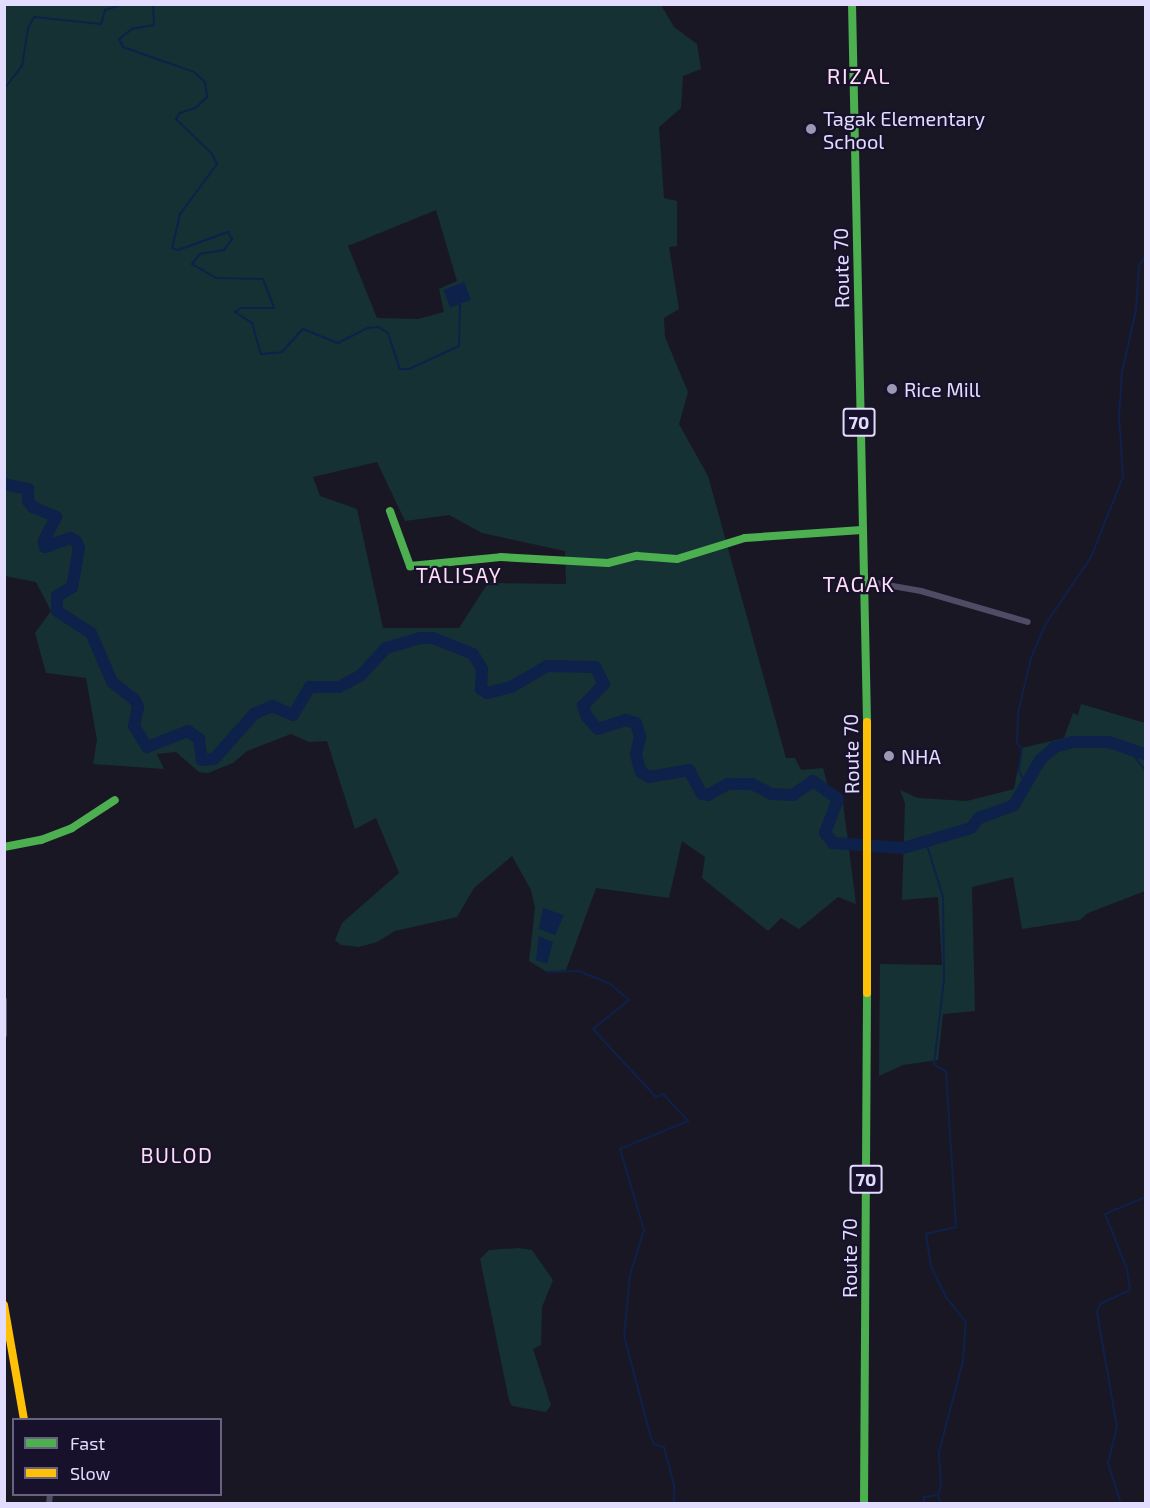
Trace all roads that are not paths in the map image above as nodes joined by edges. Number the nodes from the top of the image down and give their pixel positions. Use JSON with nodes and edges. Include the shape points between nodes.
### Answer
{"nodes":[{"id":1,"x":852,"y":4,"type":"edge"},
{"id":2,"x":390,"y":511,"type":"dead end"},
{"id":3,"x":862,"y":530,"type":"junction"},
{"id":4,"x":863,"y":581,"type":"junction"},
{"id":5,"x":1028,"y":622,"type":"dead end"},
{"id":6,"x":115,"y":800,"type":"dead end"},
{"id":7,"x":4,"y":847,"type":"edge"},
{"id":8,"x":4,"y":1000,"type":"edge"},
{"id":9,"x":4,"y":1035,"type":"edge"},
{"id":10,"x":4,"y":1305,"type":"edge"},
{"id":11,"x":24,"y":1418,"type":"edge"},
{"id":12,"x":864,"y":1503,"type":"edge"}],
"edges":[{"from":1,"to":3,"type":"main road","name":"Route 70","number":"70"},
{"from":2,"to":3,"type":"main road","via":[[410,566],[501,557],[608,562],[637,556],[677,559],[746,538]]},
{"from":3,"to":4,"type":"main road","name":"Route 70","number":"70"},
{"from":4,"to":5,"type":"street","via":[[921,591]]},
{"from":4,"to":12,"type":"main road","name":"Route 70","number":"70","via":[[868,839]]},
{"from":6,"to":7,"type":"main road","via":[[72,828]]},
{"from":8,"to":9,"type":"street"},
{"from":10,"to":11,"type":"main road"}]}
